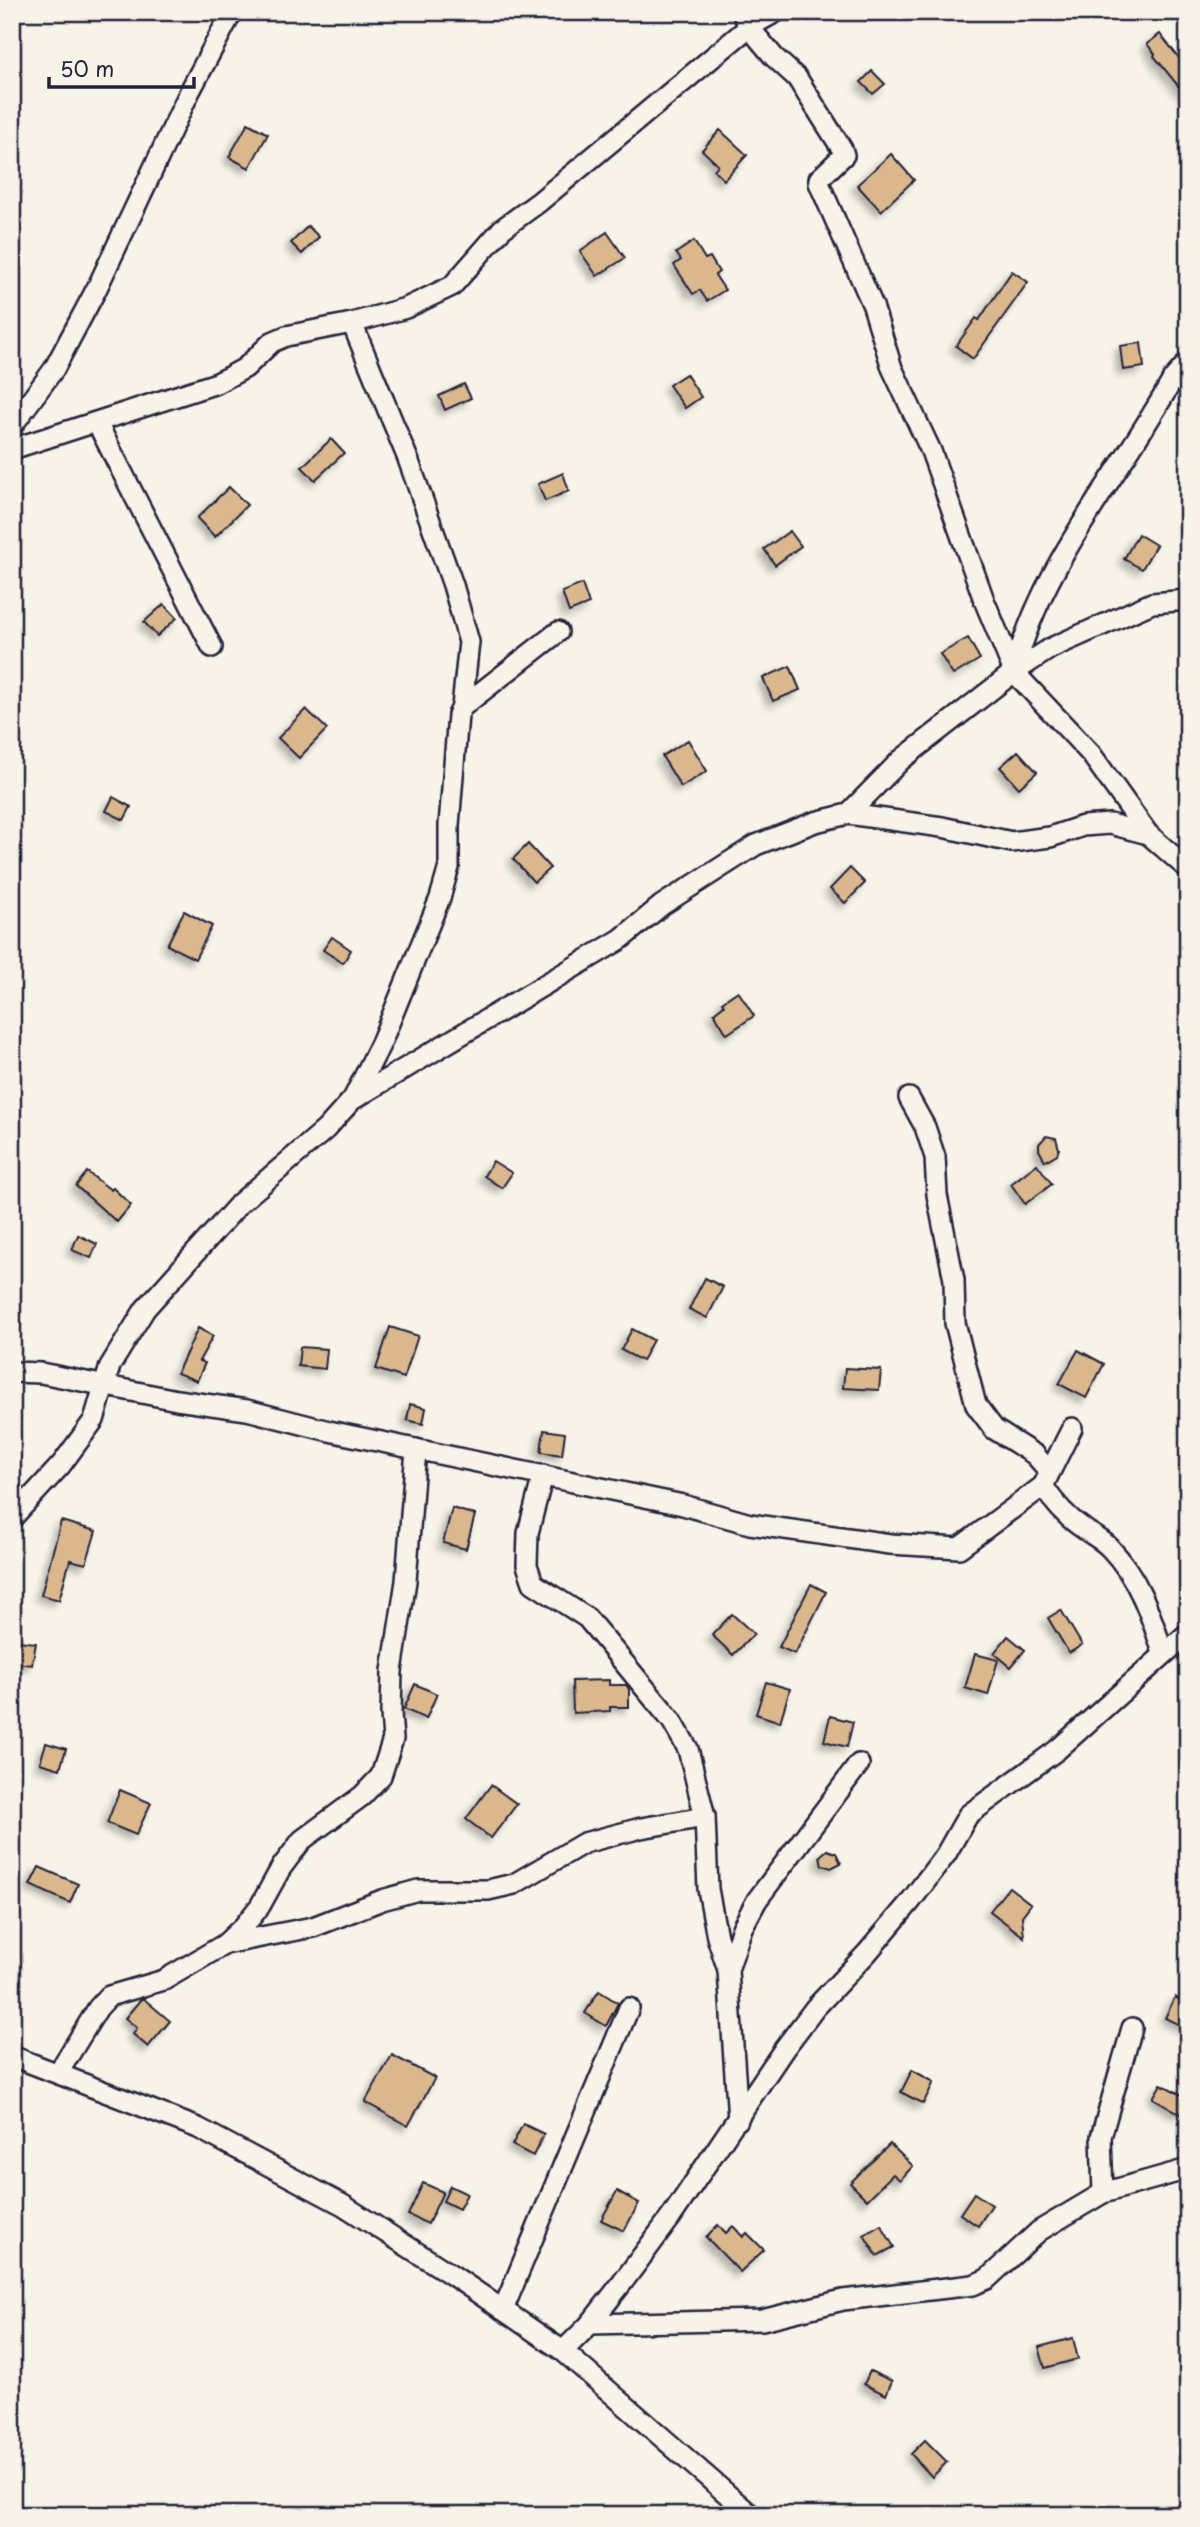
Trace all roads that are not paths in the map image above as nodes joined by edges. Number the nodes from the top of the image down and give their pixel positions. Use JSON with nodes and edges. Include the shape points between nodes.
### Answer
{"nodes":[{"id":1,"x":232,"y":12,"type":"edge"},
{"id":2,"x":776,"y":12,"type":"edge"},
{"id":3,"x":745,"y":20,"type":"edge"},
{"id":4,"x":352,"y":323,"type":"junction"},
{"id":5,"x":1188,"y":362,"type":"edge"},
{"id":6,"x":97,"y":423,"type":"junction"},
{"id":7,"x":12,"y":426,"type":"edge"},
{"id":8,"x":12,"y":449,"type":"edge"},
{"id":9,"x":1188,"y":600,"type":"edge"},
{"id":10,"x":558,"y":632,"type":"dead end"},
{"id":11,"x":212,"y":647,"type":"dead end"},
{"id":12,"x":1014,"y":672,"type":"junction"},
{"id":13,"x":462,"y":707,"type":"junction"},
{"id":14,"x":848,"y":814,"type":"junction"},
{"id":15,"x":1148,"y":834,"type":"junction"},
{"id":16,"x":1188,"y":869,"type":"edge"},
{"id":17,"x":909,"y":1098,"type":"dead end"},
{"id":18,"x":352,"y":1100,"type":"junction"},
{"id":19,"x":12,"y":1372,"type":"edge"},
{"id":20,"x":103,"y":1386,"type":"junction"},
{"id":21,"x":1072,"y":1428,"type":"dead end"},
{"id":22,"x":416,"y":1449,"type":"junction"},
{"id":23,"x":543,"y":1475,"type":"junction"},
{"id":24,"x":1046,"y":1478,"type":"junction"},
{"id":25,"x":12,"y":1518,"type":"edge"},
{"id":26,"x":1188,"y":1633,"type":"edge"},
{"id":27,"x":1163,"y":1653,"type":"junction"},
{"id":28,"x":859,"y":1764,"type":"dead end"},
{"id":29,"x":705,"y":1817,"type":"junction"},
{"id":30,"x":225,"y":1944,"type":"junction"},
{"id":31,"x":729,"y":1970,"type":"junction"},
{"id":32,"x":629,"y":2008,"type":"dead end"},
{"id":33,"x":1132,"y":2028,"type":"dead end"},
{"id":34,"x":12,"y":2056,"type":"edge"},
{"id":35,"x":58,"y":2073,"type":"junction"},
{"id":36,"x":738,"y":2120,"type":"junction"},
{"id":37,"x":1188,"y":2169,"type":"edge"},
{"id":38,"x":1103,"y":2193,"type":"junction"},
{"id":39,"x":503,"y":2310,"type":"junction"},
{"id":40,"x":590,"y":2324,"type":"junction"},
{"id":41,"x":563,"y":2351,"type":"junction"},
{"id":42,"x":751,"y":2515,"type":"edge"}],
"edges":[{"from":1,"to":7,"type":"street","via":[[54,369]]},
{"from":2,"to":3,"type":"street"},
{"from":3,"to":4,"type":"street","via":[[539,202],[502,229],[452,286],[406,308]]},
{"from":3,"to":12,"type":"street","via":[[797,78],[842,149],[841,160],[819,183],[873,306],[892,368],[942,481]]},
{"from":4,"to":6,"type":"street","via":[[286,336],[217,383]]},
{"from":4,"to":13,"type":"street","via":[[453,585],[469,642]]},
{"from":5,"to":12,"type":"street","via":[[1173,379],[1043,594]]},
{"from":6,"to":8,"type":"street"},
{"from":6,"to":11,"type":"street"},
{"from":9,"to":12,"type":"street","via":[[1152,603],[1051,648]]},
{"from":10,"to":13,"type":"street"},
{"from":12,"to":14,"type":"street","via":[[901,761]]},
{"from":12,"to":15,"type":"street","via":[[1091,754]]},
{"from":13,"to":18,"type":"street","via":[[456,729],[449,867],[382,1043]]},
{"from":14,"to":15,"type":"street","via":[[1012,842],[1110,824]]},
{"from":14,"to":18,"type":"street","via":[[756,845],[662,905],[621,939]]},
{"from":15,"to":16,"type":"street"},
{"from":17,"to":24,"type":"street","via":[[935,1157],[937,1195],[954,1280],[955,1323],[976,1405],[994,1430],[1035,1455]]},
{"from":18,"to":20,"type":"street","via":[[326,1129],[240,1203],[145,1309]]},
{"from":19,"to":20,"type":"street"},
{"from":20,"to":22,"type":"street","via":[[247,1410]]},
{"from":20,"to":25,"type":"street","via":[[94,1420],[78,1444]]},
{"from":21,"to":24,"type":"street"},
{"from":22,"to":23,"type":"street"},
{"from":22,"to":30,"type":"street","via":[[406,1581],[392,1671],[389,1756],[381,1776],[362,1796],[302,1840],[260,1906]]},
{"from":23,"to":24,"type":"street","via":[[750,1524],[946,1549],[959,1548]]},
{"from":23,"to":29,"type":"street","via":[[528,1533],[527,1565],[533,1583],[587,1618],[671,1721],[688,1749]]},
{"from":24,"to":27,"type":"street","via":[[1056,1506],[1108,1546],[1137,1584]]},
{"from":26,"to":27,"type":"street"},
{"from":27,"to":36,"type":"street","via":[[1057,1749],[968,1815],[946,1854],[784,2049]]},
{"from":28,"to":31,"type":"street","via":[[757,1900],[742,1928]]},
{"from":29,"to":30,"type":"street","via":[[584,1843],[514,1884],[488,1890],[418,1890],[313,1927]]},
{"from":29,"to":31,"type":"street","via":[[708,1889]]},
{"from":30,"to":35,"type":"street","via":[[163,1980],[109,1996]]},
{"from":31,"to":36,"type":"street"},
{"from":32,"to":39,"type":"street"},
{"from":33,"to":38,"type":"street","via":[[1101,2137]]},
{"from":34,"to":35,"type":"street"},
{"from":35,"to":39,"type":"street","via":[[198,2128],[343,2205]]},
{"from":36,"to":40,"type":"street"},
{"from":37,"to":38,"type":"street"},
{"from":38,"to":40,"type":"street","via":[[1039,2231],[987,2279],[973,2285],[843,2300],[762,2320]]},
{"from":39,"to":41,"type":"street"},
{"from":40,"to":41,"type":"street"},
{"from":41,"to":42,"type":"street"}]}
